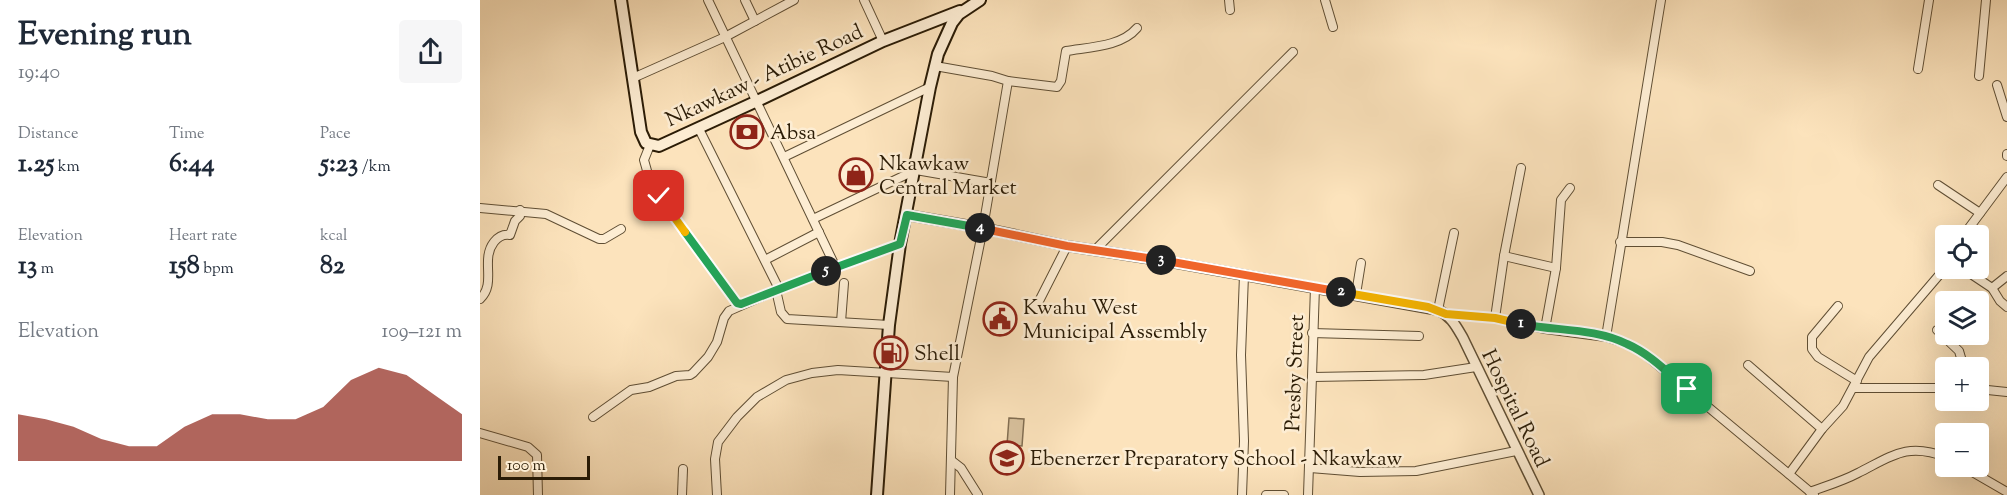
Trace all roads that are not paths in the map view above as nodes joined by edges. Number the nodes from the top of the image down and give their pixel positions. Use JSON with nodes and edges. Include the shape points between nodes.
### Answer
{"nodes":[{"id":1,"x":621,"y":0,"type":"edge"},
{"id":2,"x":708,"y":0,"type":"edge"},
{"id":3,"x":745,"y":0,"type":"edge"},
{"id":4,"x":864,"y":0,"type":"edge"},
{"id":5,"x":980,"y":0,"type":"edge"},
{"id":6,"x":1229,"y":0,"type":"edge"},
{"id":7,"x":1325,"y":0,"type":"edge"},
{"id":8,"x":1661,"y":0,"type":"edge"},
{"id":9,"x":1929,"y":0,"type":"edge"},
{"id":10,"x":1986,"y":0,"type":"edge"},
{"id":11,"x":790,"y":1,"type":"edge"},
{"id":12,"x":968,"y":8,"type":"junction"},
{"id":13,"x":1230,"y":10,"type":"dead end"},
{"id":14,"x":755,"y":21,"type":"junction"},
{"id":15,"x":1334,"y":27,"type":"dead end"},
{"id":16,"x":1137,"y":28,"type":"dead end"},
{"id":17,"x":725,"y":37,"type":"junction"},
{"id":18,"x":883,"y":41,"type":"junction"},
{"id":19,"x":1293,"y":52,"type":"dead end"},
{"id":20,"x":935,"y":66,"type":"junction"},
{"id":21,"x":1918,"y":69,"type":"dead end"},
{"id":22,"x":1978,"y":76,"type":"dead end"},
{"id":23,"x":633,"y":78,"type":"junction"},
{"id":24,"x":1008,"y":81,"type":"junction"},
{"id":25,"x":1997,"y":85,"type":"dead end"},
{"id":26,"x":930,"y":87,"type":"junction"},
{"id":27,"x":756,"y":102,"type":"junction"},
{"id":28,"x":2007,"y":117,"type":"edge"},
{"id":29,"x":699,"y":129,"type":"junction"},
{"id":30,"x":650,"y":145,"type":"junction"},
{"id":31,"x":784,"y":157,"type":"junction"},
{"id":32,"x":1521,"y":168,"type":"dead end"},
{"id":33,"x":916,"y":170,"type":"junction"},
{"id":34,"x":2007,"y":177,"type":"edge"},
{"id":35,"x":991,"y":183,"type":"junction"},
{"id":36,"x":1938,"y":185,"type":"dead end"},
{"id":37,"x":1570,"y":188,"type":"dead end"},
{"id":38,"x":480,"y":208,"type":"edge"},
{"id":39,"x":520,"y":210,"type":"junction"},
{"id":40,"x":1980,"y":213,"type":"junction"},
{"id":41,"x":907,"y":215,"type":"junction"},
{"id":42,"x":813,"y":219,"type":"junction"},
{"id":43,"x":1971,"y":225,"type":"edge"},
{"id":44,"x":982,"y":228,"type":"junction"},
{"id":45,"x":621,"y":229,"type":"dead end"},
{"id":46,"x":819,"y":232,"type":"junction"},
{"id":47,"x":1454,"y":233,"type":"dead end"},
{"id":48,"x":1620,"y":242,"type":"junction"},
{"id":49,"x":900,"y":244,"type":"junction"},
{"id":50,"x":1067,"y":246,"type":"junction"},
{"id":51,"x":1095,"y":250,"type":"junction"},
{"id":52,"x":1504,"y":256,"type":"junction"},
{"id":53,"x":765,"y":260,"type":"junction"},
{"id":54,"x":1361,"y":263,"type":"dead end"},
{"id":55,"x":836,"y":267,"type":"junction"},
{"id":56,"x":1556,"y":267,"type":"junction"},
{"id":57,"x":1750,"y":271,"type":"dead end"},
{"id":58,"x":1244,"y":274,"type":"junction"},
{"id":59,"x":2007,"y":276,"type":"edge"},
{"id":60,"x":1936,"y":279,"type":"edge"},
{"id":61,"x":1978,"y":279,"type":"edge"},
{"id":62,"x":844,"y":283,"type":"dead end"},
{"id":63,"x":1315,"y":287,"type":"junction"},
{"id":64,"x":1992,"y":288,"type":"junction"},
{"id":65,"x":777,"y":290,"type":"junction"},
{"id":66,"x":1356,"y":294,"type":"junction"},
{"id":67,"x":480,"y":299,"type":"edge"},
{"id":68,"x":741,"y":304,"type":"junction"},
{"id":69,"x":1838,"y":306,"type":"dead end"},
{"id":70,"x":1036,"y":307,"type":"dead end"},
{"id":71,"x":2007,"y":307,"type":"edge"},
{"id":72,"x":1442,"y":312,"type":"junction"},
{"id":73,"x":1495,"y":318,"type":"junction"},
{"id":74,"x":841,"y":322,"type":"junction"},
{"id":75,"x":889,"y":325,"type":"junction"},
{"id":76,"x":1545,"y":329,"type":"junction"},
{"id":77,"x":1312,"y":333,"type":"junction"},
{"id":78,"x":1419,"y":336,"type":"dead end"},
{"id":79,"x":1606,"y":336,"type":"junction"},
{"id":80,"x":1952,"y":345,"type":"edge"},
{"id":81,"x":1961,"y":357,"type":"edge"},
{"id":82,"x":1749,"y":365,"type":"dead end"},
{"id":83,"x":1476,"y":367,"type":"junction"},
{"id":84,"x":885,"y":374,"type":"junction"},
{"id":85,"x":953,"y":377,"type":"junction"},
{"id":86,"x":1312,"y":377,"type":"junction"},
{"id":87,"x":1856,"y":384,"type":"junction"},
{"id":88,"x":1935,"y":388,"type":"edge"},
{"id":89,"x":1989,"y":390,"type":"edge"},
{"id":90,"x":2007,"y":392,"type":"edge"},
{"id":91,"x":593,"y":417,"type":"dead end"},
{"id":92,"x":1822,"y":429,"type":"junction"},
{"id":93,"x":480,"y":433,"type":"edge"},
{"id":94,"x":1516,"y":451,"type":"junction"},
{"id":95,"x":1935,"y":454,"type":"edge"},
{"id":96,"x":952,"y":461,"type":"junction"},
{"id":97,"x":1310,"y":468,"type":"junction"},
{"id":98,"x":683,"y":469,"type":"dead end"},
{"id":99,"x":1789,"y":474,"type":"junction"},
{"id":100,"x":1981,"y":477,"type":"edge"},
{"id":101,"x":2007,"y":492,"type":"edge"},
{"id":102,"x":1812,"y":493,"type":"edge"},
{"id":103,"x":538,"y":495,"type":"edge"},
{"id":104,"x":682,"y":495,"type":"edge"},
{"id":105,"x":717,"y":495,"type":"edge"},
{"id":106,"x":877,"y":495,"type":"edge"},
{"id":107,"x":950,"y":495,"type":"edge"},
{"id":108,"x":978,"y":495,"type":"edge"},
{"id":109,"x":1242,"y":495,"type":"edge"},
{"id":110,"x":1272,"y":495,"type":"edge"},
{"id":111,"x":1284,"y":495,"type":"edge"},
{"id":112,"x":1308,"y":495,"type":"edge"},
{"id":113,"x":1539,"y":495,"type":"edge"}],
"edges":[{"from":1,"to":23,"type":"main road","name":"Nkawkaw - Atibie Road"},
{"from":2,"to":17,"type":"street"},
{"from":3,"to":14,"type":"street"},
{"from":4,"to":18,"type":"street"},
{"from":5,"to":12,"type":"main road"},
{"from":6,"to":13,"type":"street"},
{"from":7,"to":15,"type":"street"},
{"from":8,"to":48,"type":"street"},
{"from":9,"to":21,"type":"street"},
{"from":10,"to":22,"type":"street"},
{"from":11,"to":14,"type":"street"},
{"from":12,"to":18,"type":"main road","name":"Nkawkaw - Atibie Road"},
{"from":12,"to":20,"type":"main road","via":[[952,23]]},
{"from":14,"to":17,"type":"street"},
{"from":16,"to":24,"type":"street","via":[[1098,47],[1066,51],[1057,87]]},
{"from":17,"to":23,"type":"street"},
{"from":17,"to":27,"type":"street"},
{"from":18,"to":27,"type":"main road","name":"Nkawkaw - Atibie Road"},
{"from":19,"to":51,"type":"street"},
{"from":20,"to":24,"type":"street"},
{"from":20,"to":26,"type":"main road"},
{"from":23,"to":30,"type":"main road","name":"Nkawkaw - Atibie Road","via":[[641,132]]},
{"from":24,"to":35,"type":"street"},
{"from":25,"to":28,"type":"street"},
{"from":26,"to":31,"type":"street"},
{"from":26,"to":33,"type":"main road"},
{"from":27,"to":29,"type":"main road","name":"Nkawkaw - Atibie Road"},
{"from":27,"to":31,"type":"street"},
{"from":29,"to":30,"type":"main road","name":"Nkawkaw - Atibie Road","via":[[666,143]]},
{"from":29,"to":53,"type":"street"},
{"from":30,"to":68,"type":"street","via":[[644,160],[651,185]]},
{"from":31,"to":42,"type":"street"},
{"from":32,"to":52,"type":"street"},
{"from":33,"to":35,"type":"street"},
{"from":33,"to":41,"type":"main road"},
{"from":33,"to":42,"type":"street"},
{"from":34,"to":40,"type":"street"},
{"from":35,"to":44,"type":"street"},
{"from":36,"to":40,"type":"street"},
{"from":37,"to":56,"type":"street","via":[[1561,200]]},
{"from":38,"to":39,"type":"street"},
{"from":39,"to":45,"type":"street","via":[[546,214],[599,239]]},
{"from":39,"to":67,"type":"street","via":[[510,235],[498,238],[486,254],[488,279],[486,293]]},
{"from":40,"to":43,"type":"street"},
{"from":41,"to":44,"type":"street"},
{"from":41,"to":49,"type":"main road"},
{"from":42,"to":46,"type":"street"},
{"from":44,"to":50,"type":"street"},
{"from":44,"to":85,"type":"street"},
{"from":46,"to":53,"type":"street"},
{"from":46,"to":55,"type":"street"},
{"from":47,"to":72,"type":"street"},
{"from":48,"to":57,"type":"street","via":[[1677,245]]},
{"from":48,"to":79,"type":"street"},
{"from":49,"to":55,"type":"street"},
{"from":49,"to":75,"type":"main road"},
{"from":50,"to":51,"type":"street"},
{"from":50,"to":70,"type":"street"},
{"from":51,"to":58,"type":"street"},
{"from":52,"to":56,"type":"street"},
{"from":52,"to":73,"type":"street"},
{"from":53,"to":65,"type":"street"},
{"from":54,"to":66,"type":"street"},
{"from":55,"to":65,"type":"street"},
{"from":56,"to":76,"type":"street"},
{"from":58,"to":63,"type":"street"},
{"from":58,"to":109,"type":"street"},
{"from":59,"to":64,"type":"street"},
{"from":60,"to":87,"type":"street","via":[[1869,357]]},
{"from":61,"to":64,"type":"street"},
{"from":62,"to":74,"type":"street"},
{"from":63,"to":66,"type":"street"},
{"from":63,"to":77,"type":"street","name":"Presby Street"},
{"from":64,"to":71,"type":"street"},
{"from":65,"to":68,"type":"street"},
{"from":65,"to":74,"type":"street","via":[[784,317]]},
{"from":66,"to":72,"type":"street"},
{"from":68,"to":91,"type":"street","via":[[726,314],[717,342],[690,375],[631,390]]},
{"from":69,"to":87,"type":"street","via":[[1812,338],[1812,349]]},
{"from":72,"to":73,"type":"street"},
{"from":72,"to":83,"type":"street","name":"Hospital Road","via":[[1454,322]]},
{"from":73,"to":76,"type":"street"},
{"from":74,"to":75,"type":"street"},
{"from":75,"to":84,"type":"main road"},
{"from":76,"to":79,"type":"street"},
{"from":77,"to":78,"type":"street"},
{"from":77,"to":86,"type":"street","name":"Presby Street"},
{"from":79,"to":99,"type":"street","via":[[1642,352]]},
{"from":80,"to":81,"type":"street"},
{"from":82,"to":92,"type":"street"},
{"from":83,"to":86,"type":"street","via":[[1424,375]]},
{"from":83,"to":94,"type":"street","name":"Hospital Road"},
{"from":84,"to":85,"type":"street"},
{"from":84,"to":105,"type":"street","via":[[838,370],[812,373],[786,380],[757,397],[718,442]]},
{"from":84,"to":106,"type":"main road"},
{"from":85,"to":96,"type":"street"},
{"from":86,"to":97,"type":"street","name":"Presby Street"},
{"from":87,"to":88,"type":"street"},
{"from":87,"to":92,"type":"street"},
{"from":89,"to":90,"type":"street"},
{"from":92,"to":99,"type":"street"},
{"from":93,"to":103,"type":"street","via":[[528,447],[537,455]]},
{"from":94,"to":97,"type":"street","via":[[1416,471]]},
{"from":94,"to":113,"type":"street","name":"Hospital Road"},
{"from":95,"to":102,"type":"street","via":[[1910,449]]},
{"from":96,"to":107,"type":"street"},
{"from":96,"to":108,"type":"street"},
{"from":97,"to":112,"type":"street","name":"Presby Street"},
{"from":98,"to":104,"type":"street"},
{"from":99,"to":102,"type":"street"},
{"from":100,"to":101,"type":"street"},
{"from":110,"to":111,"type":"street"}]}
